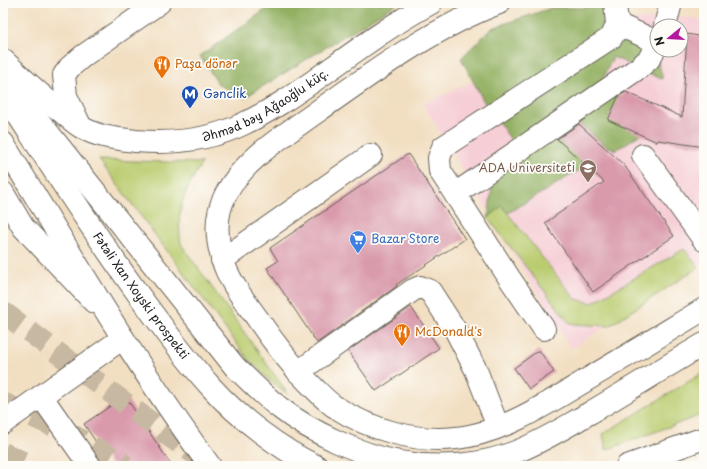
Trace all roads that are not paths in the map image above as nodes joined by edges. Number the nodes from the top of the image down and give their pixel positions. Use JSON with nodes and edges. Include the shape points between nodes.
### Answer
{"nodes":[{"id":1,"x":159,"y":3,"type":"edge"},
{"id":2,"x":431,"y":3,"type":"edge"},
{"id":3,"x":499,"y":3,"type":"edge"},
{"id":4,"x":671,"y":3,"type":"edge"},
{"id":5,"x":616,"y":13,"type":"edge"},
{"id":6,"x":667,"y":18,"type":"edge"},
{"id":7,"x":649,"y":36,"type":"edge"},
{"id":8,"x":649,"y":58,"type":"edge"},
{"id":9,"x":3,"y":60,"type":"edge"},
{"id":10,"x":3,"y":76,"type":"edge"},
{"id":11,"x":3,"y":92,"type":"edge"},
{"id":12,"x":81,"y":128,"type":"junction"},
{"id":13,"x":3,"y":143,"type":"edge"},
{"id":14,"x":643,"y":154,"type":"dead end"},
{"id":15,"x":371,"y":155,"type":"dead end"},
{"id":16,"x":3,"y":193,"type":"edge"},
{"id":17,"x":455,"y":194,"type":"junction"},
{"id":18,"x":704,"y":240,"type":"edge"},
{"id":19,"x":222,"y":260,"type":"junction"},
{"id":20,"x":704,"y":309,"type":"edge"},
{"id":21,"x":118,"y":329,"type":"junction"},
{"id":22,"x":544,"y":329,"type":"dead end"},
{"id":23,"x":704,"y":344,"type":"edge"},
{"id":24,"x":298,"y":372,"type":"junction"},
{"id":25,"x":41,"y":396,"type":"junction"},
{"id":26,"x":3,"y":423,"type":"edge"},
{"id":27,"x":180,"y":426,"type":"junction"},
{"id":28,"x":498,"y":427,"type":"junction"},
{"id":29,"x":704,"y":438,"type":"edge"},
{"id":30,"x":90,"y":466,"type":"edge"},
{"id":31,"x":205,"y":466,"type":"edge"},
{"id":32,"x":210,"y":466,"type":"edge"},
{"id":33,"x":316,"y":466,"type":"edge"},
{"id":34,"x":627,"y":466,"type":"edge"}],
"edges":[{"from":1,"to":12,"type":"street","via":[[83,56],[64,75],[66,96]]},
{"from":2,"to":12,"type":"street","name":"Əhməd bəy Ağaoğlu küç.","via":[[392,26],[265,113],[242,125],[203,137],[159,143],[122,140]]},
{"from":3,"to":19,"type":"street","via":[[448,26],[414,46],[258,156],[225,195],[217,222]]},
{"from":4,"to":6,"type":"street"},
{"from":5,"to":7,"type":"street"},
{"from":5,"to":17,"type":"street","via":[[612,37],[443,147],[439,158],[440,170]]},
{"from":8,"to":17,"type":"street","via":[[640,67]]},
{"from":9,"to":12,"type":"street","name":"Əhməd bəy Ağaoğlu küç."},
{"from":10,"to":23,"type":"street","via":[[235,367],[280,408],[301,423],[349,446],[399,462],[427,465],[455,465],[506,455],[546,438]]},
{"from":11,"to":33,"type":"street","name":"Fətəli Xan Xoyski prospekti","via":[[97,236],[171,339],[213,389],[241,415],[300,459]]},
{"from":13,"to":21,"type":"street"},
{"from":14,"to":18,"type":"street"},
{"from":15,"to":19,"type":"street"},
{"from":16,"to":21,"type":"street","via":[[23,227]]},
{"from":17,"to":22,"type":"street"},
{"from":19,"to":24,"type":"street","via":[[246,303]]},
{"from":20,"to":28,"type":"street","via":[[560,396]]},
{"from":21,"to":25,"type":"street"},
{"from":21,"to":27,"type":"street"},
{"from":24,"to":28,"type":"street","via":[[336,407],[362,422],[382,429],[423,438],[455,438],[480,434]]},
{"from":24,"to":28,"type":"street","via":[[420,287],[430,291],[456,331],[476,370]]},
{"from":25,"to":26,"type":"street"},
{"from":25,"to":30,"type":"street"},
{"from":27,"to":31,"type":"street"},
{"from":27,"to":32,"type":"street"},
{"from":29,"to":34,"type":"street"}]}
